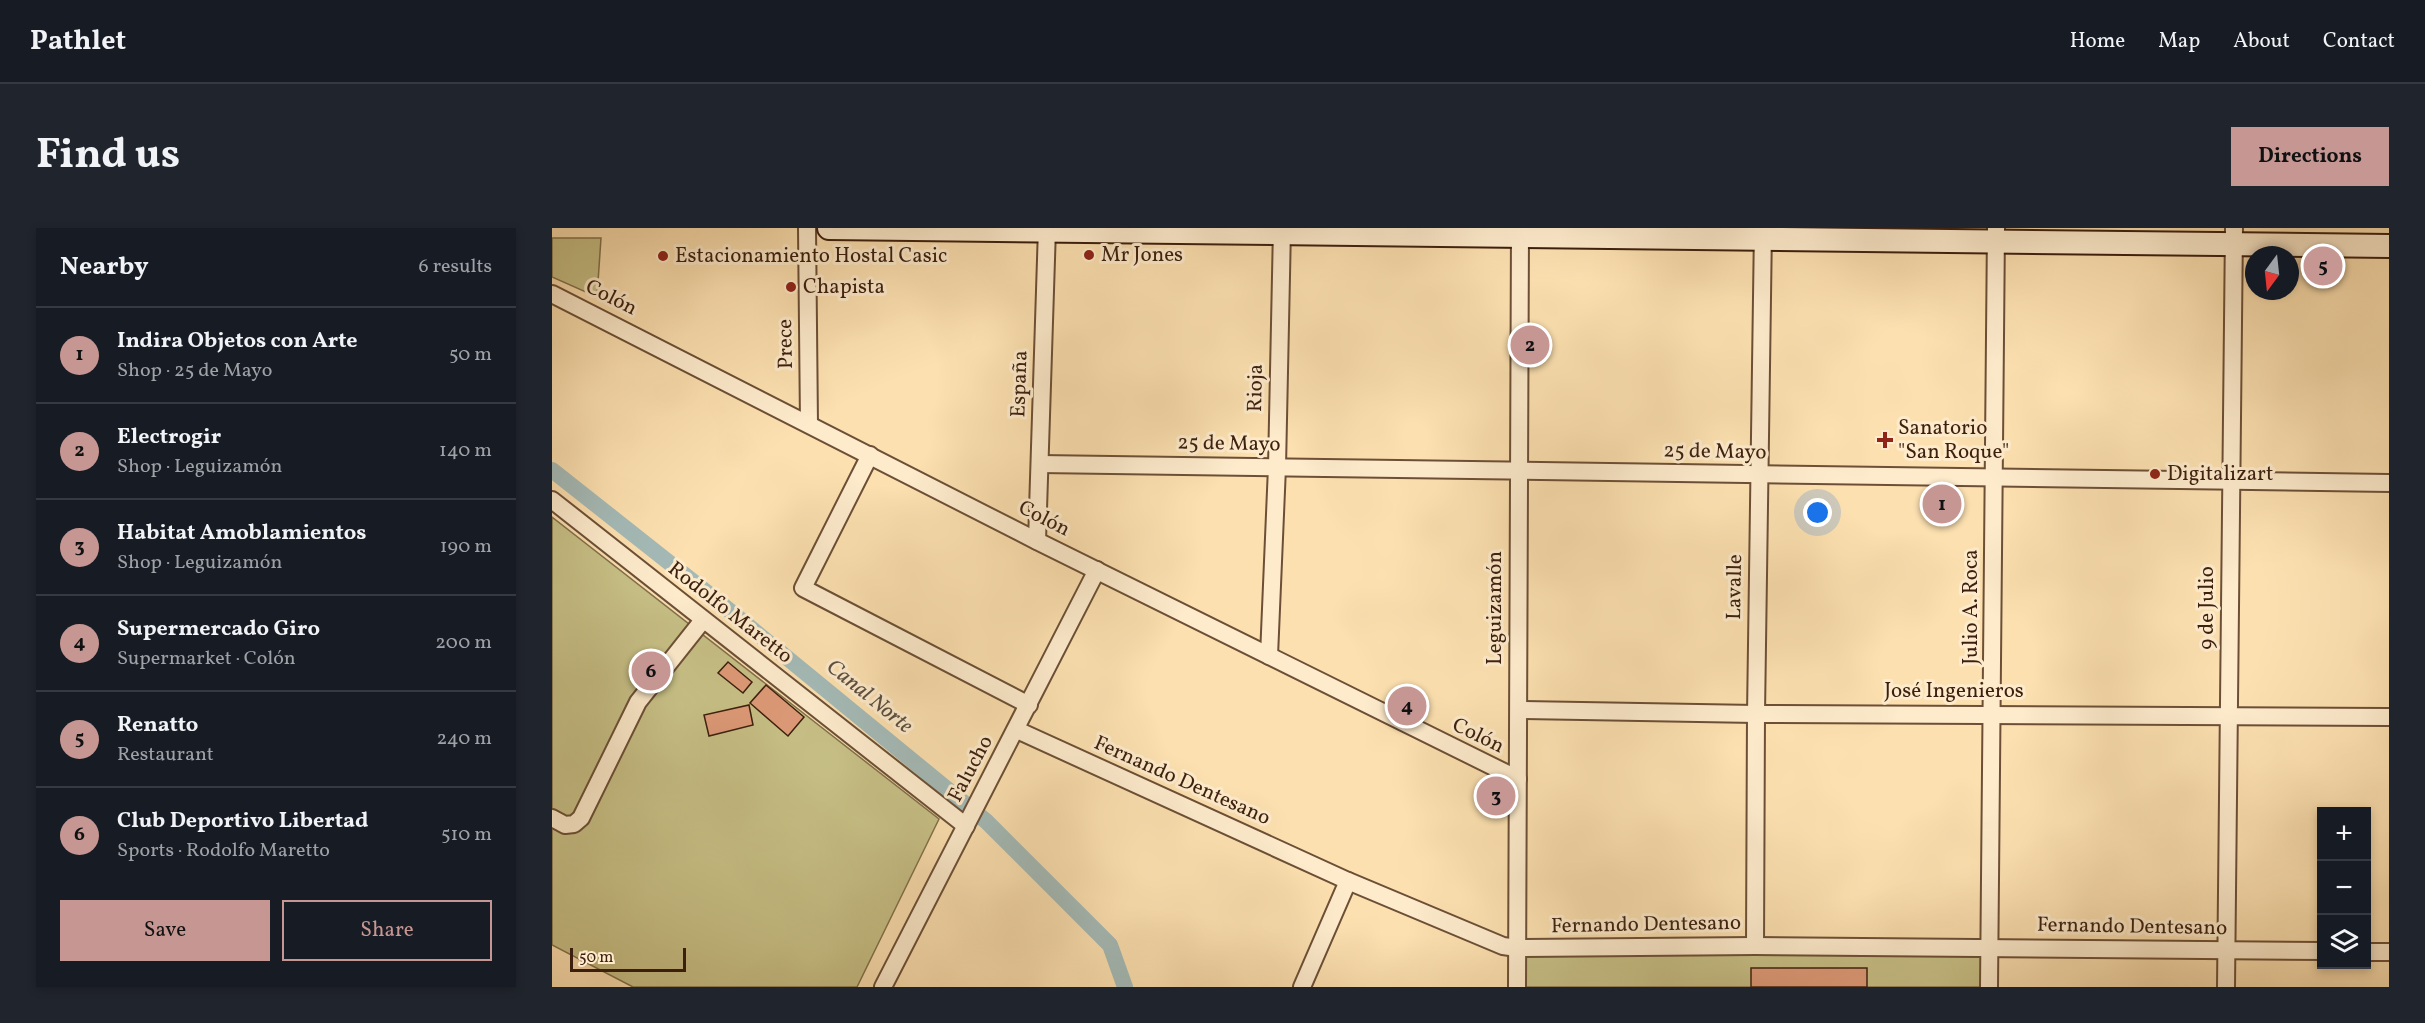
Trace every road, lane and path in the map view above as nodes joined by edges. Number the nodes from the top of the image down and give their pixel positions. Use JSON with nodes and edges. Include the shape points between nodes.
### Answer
{"nodes":[{"id":1,"x":807,"y":228,"type":"edge"},
{"id":2,"x":829,"y":228,"type":"edge"},
{"id":3,"x":1047,"y":229,"type":"edge"},
{"id":4,"x":1282,"y":230,"type":"edge"},
{"id":5,"x":1520,"y":232,"type":"edge"},
{"id":6,"x":1763,"y":233,"type":"edge"},
{"id":7,"x":1996,"y":234,"type":"edge"},
{"id":8,"x":2234,"y":236,"type":"edge"},
{"id":9,"x":2389,"y":246,"type":"edge"},
{"id":10,"x":552,"y":294,"type":"edge"},
{"id":11,"x":809,"y":424,"type":"junction"},
{"id":12,"x":870,"y":455,"type":"junction"},
{"id":13,"x":1040,"y":464,"type":"junction"},
{"id":14,"x":1277,"y":467,"type":"junction"},
{"id":15,"x":1517,"y":472,"type":"junction"},
{"id":16,"x":1760,"y":475,"type":"junction"},
{"id":17,"x":1994,"y":478,"type":"junction"},
{"id":18,"x":2230,"y":482,"type":"junction"},
{"id":19,"x":2389,"y":483,"type":"edge"},
{"id":20,"x":552,"y":501,"type":"edge"},
{"id":21,"x":1037,"y":541,"type":"junction"},
{"id":22,"x":1096,"y":570,"type":"junction"},
{"id":23,"x":703,"y":620,"type":"junction"},
{"id":24,"x":1269,"y":656,"type":"junction"},
{"id":25,"x":1029,"y":705,"type":"junction"},
{"id":26,"x":1519,"y":710,"type":"junction"},
{"id":27,"x":1756,"y":714,"type":"junction"},
{"id":28,"x":1992,"y":714,"type":"junction"},
{"id":29,"x":2230,"y":714,"type":"junction"},
{"id":30,"x":2389,"y":717,"type":"edge"},
{"id":31,"x":1017,"y":730,"type":"junction"},
{"id":32,"x":1518,"y":779,"type":"junction"},
{"id":33,"x":552,"y":819,"type":"edge"},
{"id":34,"x":966,"y":826,"type":"junction"},
{"id":35,"x":1348,"y":881,"type":"junction"},
{"id":36,"x":1755,"y":946,"type":"junction"},
{"id":37,"x":1517,"y":948,"type":"junction"},
{"id":38,"x":1989,"y":948,"type":"junction"},
{"id":39,"x":2226,"y":950,"type":"junction"},
{"id":40,"x":2317,"y":951,"type":"edge"},
{"id":41,"x":2371,"y":952,"type":"edge"},
{"id":42,"x":2389,"y":952,"type":"edge"},
{"id":43,"x":883,"y":987,"type":"edge"},
{"id":44,"x":1302,"y":987,"type":"edge"},
{"id":45,"x":1517,"y":987,"type":"edge"},
{"id":46,"x":1989,"y":987,"type":"edge"},
{"id":47,"x":2226,"y":987,"type":"edge"}],
"edges":[{"from":1,"to":11,"type":"street","name":"Prece"},
{"from":2,"to":3,"type":"street"},
{"from":3,"to":4,"type":"street"},
{"from":3,"to":13,"type":"street","name":"España"},
{"from":4,"to":5,"type":"street"},
{"from":4,"to":14,"type":"street","name":"Rioja"},
{"from":5,"to":6,"type":"street"},
{"from":5,"to":15,"type":"street","name":"Leguizamón"},
{"from":6,"to":7,"type":"street"},
{"from":6,"to":16,"type":"street","name":"Lavalle"},
{"from":7,"to":8,"type":"street"},
{"from":7,"to":17,"type":"street","name":"Julio A. Roca"},
{"from":8,"to":9,"type":"street"},
{"from":8,"to":18,"type":"street","name":"9 de Julio"},
{"from":10,"to":11,"type":"street","name":"Colón"},
{"from":11,"to":12,"type":"street","name":"Colón"},
{"from":12,"to":21,"type":"street","name":"Colón"},
{"from":12,"to":25,"type":"street","via":[[803,588]]},
{"from":13,"to":14,"type":"street","name":"25 de Mayo"},
{"from":13,"to":21,"type":"street","name":"España"},
{"from":14,"to":15,"type":"street","name":"25 de Mayo"},
{"from":14,"to":24,"type":"street","name":"Rioja"},
{"from":15,"to":16,"type":"street","name":"25 de Mayo"},
{"from":15,"to":26,"type":"street","name":"Leguizamón"},
{"from":16,"to":17,"type":"street","name":"25 de Mayo"},
{"from":16,"to":27,"type":"street","name":"Lavalle"},
{"from":17,"to":18,"type":"street","name":"25 de Mayo"},
{"from":17,"to":28,"type":"street","name":"Julio A. Roca"},
{"from":18,"to":19,"type":"street","name":"25 de Mayo"},
{"from":18,"to":29,"type":"street","name":"9 de Julio"},
{"from":20,"to":23,"type":"street","name":"Rodolfo Maretto"},
{"from":21,"to":22,"type":"street","name":"Colón"},
{"from":22,"to":24,"type":"street","name":"Colón"},
{"from":22,"to":25,"type":"street","name":"Falucho"},
{"from":23,"to":33,"type":"street","via":[[638,702],[581,818],[565,825]]},
{"from":23,"to":34,"type":"street","name":"Rodolfo Maretto"},
{"from":24,"to":32,"type":"street","name":"Colón"},
{"from":25,"to":31,"type":"street","name":"Falucho"},
{"from":26,"to":27,"type":"street","name":"José Ingenieros"},
{"from":26,"to":32,"type":"street","name":"Leguizamón"},
{"from":27,"to":28,"type":"street","name":"José Ingenieros"},
{"from":27,"to":36,"type":"street","name":"Lavalle"},
{"from":28,"to":29,"type":"street","name":"José Ingenieros"},
{"from":28,"to":38,"type":"street","name":"Julio A. Roca"},
{"from":29,"to":30,"type":"street","name":"José Ingenieros"},
{"from":29,"to":39,"type":"street","name":"9 de Julio"},
{"from":31,"to":34,"type":"street","name":"Falucho"},
{"from":31,"to":35,"type":"street","name":"Fernando Dentesano"},
{"from":32,"to":37,"type":"street","name":"Leguizamón"},
{"from":34,"to":43,"type":"street","name":"Falucho"},
{"from":35,"to":37,"type":"street","name":"Fernando Dentesano","via":[[1503,946]]},
{"from":35,"to":44,"type":"street"},
{"from":36,"to":37,"type":"street","name":"Fernando Dentesano"},
{"from":36,"to":38,"type":"street","name":"Fernando Dentesano"},
{"from":37,"to":45,"type":"street","name":"Leguizamón"},
{"from":38,"to":39,"type":"street","name":"Fernando Dentesano"},
{"from":38,"to":46,"type":"street","name":"Julio A. Roca"},
{"from":39,"to":40,"type":"street","name":"Fernando Dentesano"},
{"from":39,"to":47,"type":"street","name":"9 de Julio"},
{"from":41,"to":42,"type":"street"}]}
